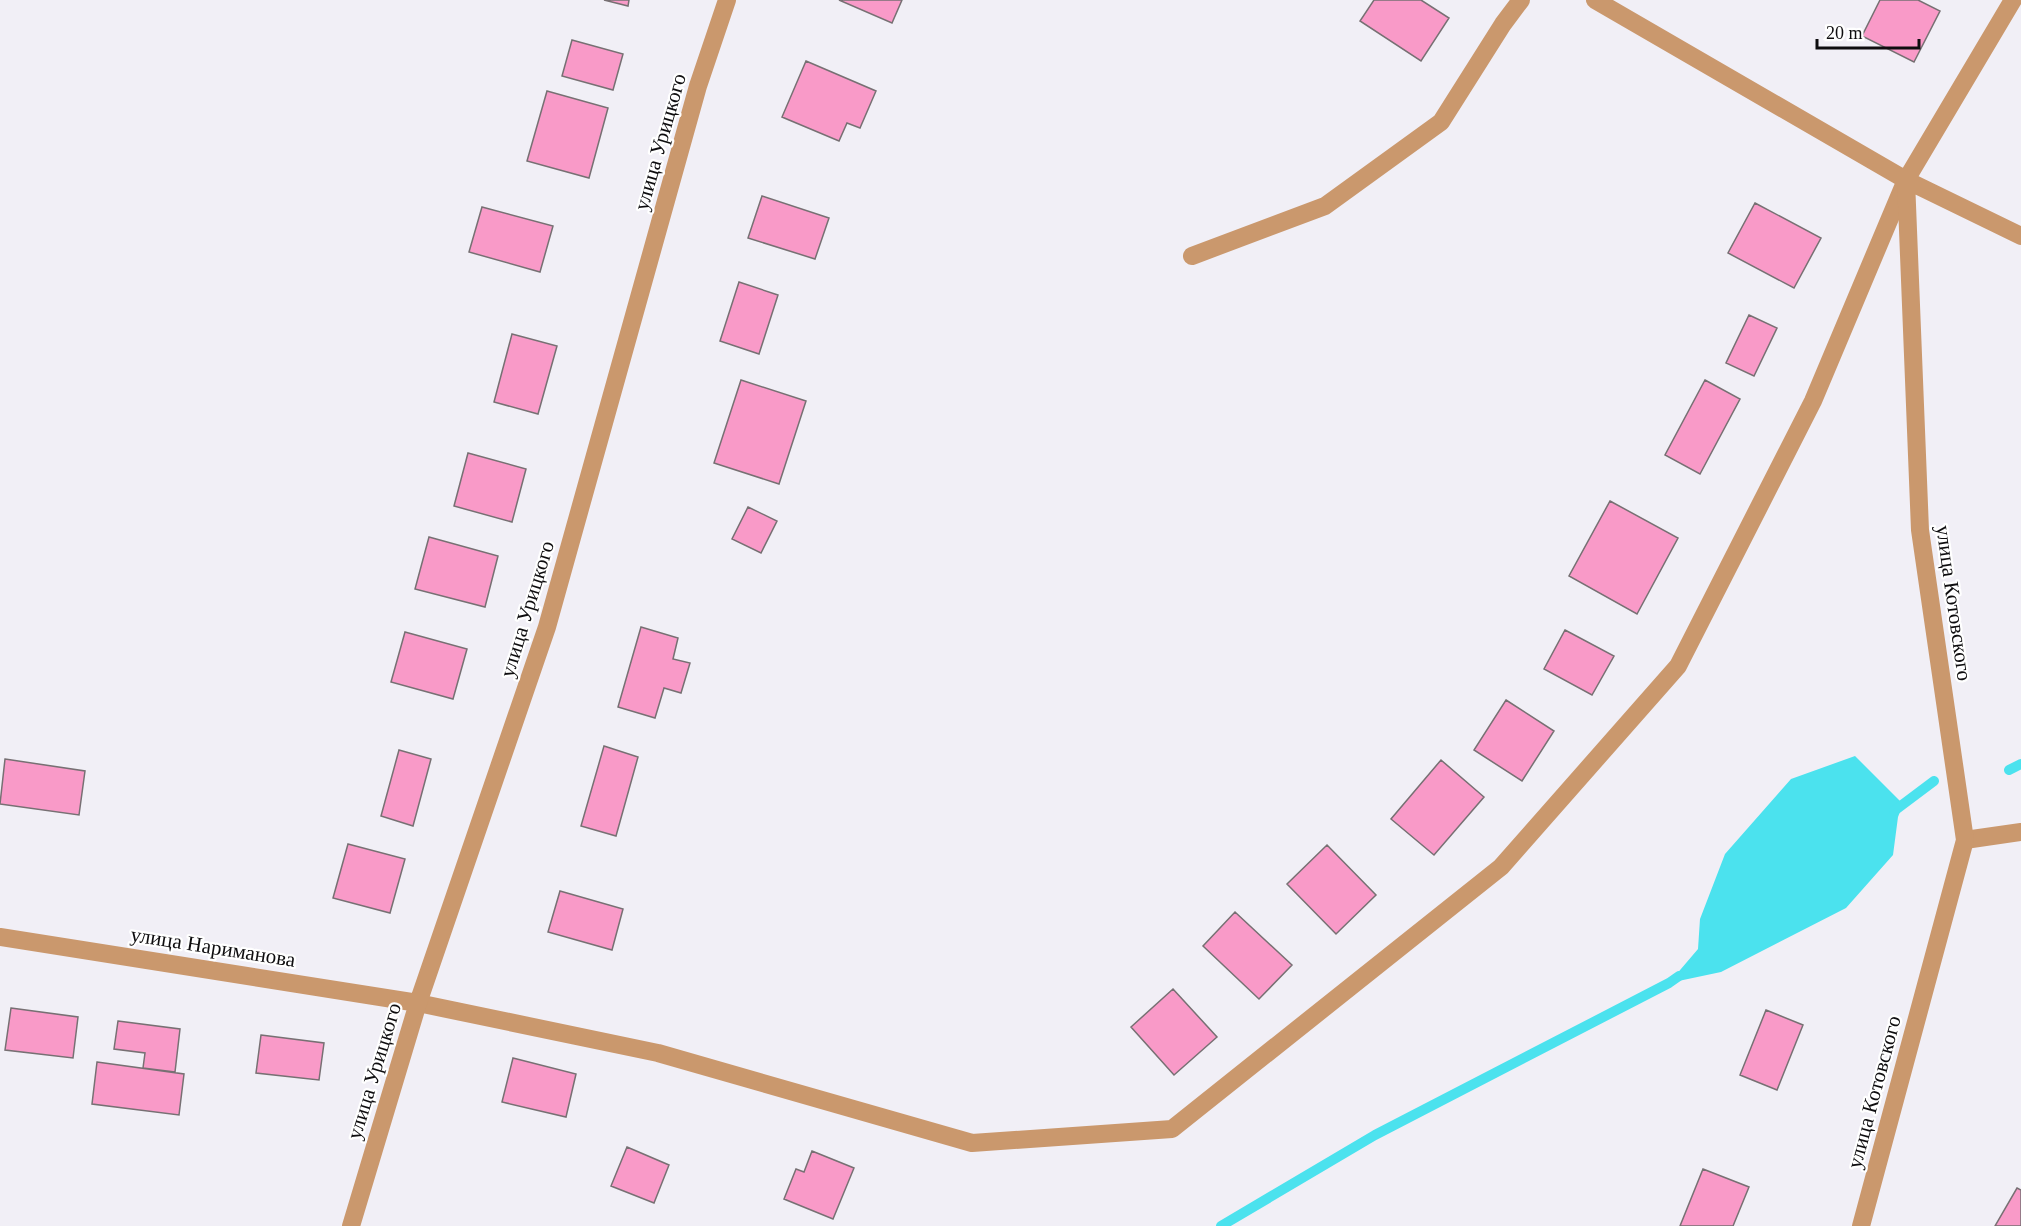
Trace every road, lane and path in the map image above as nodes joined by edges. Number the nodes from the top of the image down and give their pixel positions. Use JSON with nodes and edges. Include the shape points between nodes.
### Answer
{"nodes":[{"id":1,"x":727,"y":0,"type":"edge"},
{"id":2,"x":1521,"y":0,"type":"edge"},
{"id":3,"x":1595,"y":0,"type":"edge"},
{"id":4,"x":2013,"y":0,"type":"edge"},
{"id":5,"x":1906,"y":180,"type":"junction"},
{"id":6,"x":2021,"y":236,"type":"edge"},
{"id":7,"x":1192,"y":256,"type":"dead end"},
{"id":8,"x":2021,"y":831,"type":"edge"},
{"id":9,"x":1965,"y":840,"type":"junction"},
{"id":10,"x":0,"y":937,"type":"edge"},
{"id":11,"x":418,"y":1003,"type":"junction"},
{"id":12,"x":351,"y":1226,"type":"edge"},
{"id":13,"x":1861,"y":1226,"type":"edge"}],
"edges":[{"from":1,"to":11,"type":"street","name":"улица Урицкого","via":[[695,98],[547,627]]},
{"from":2,"to":7,"type":"street","via":[[1441,122],[1325,206]]},
{"from":3,"to":5,"type":"street"},
{"from":4,"to":5,"type":"street"},
{"from":5,"to":6,"type":"street"},
{"from":5,"to":9,"type":"street","name":"улица Котовского","via":[[1920,530]]},
{"from":5,"to":11,"type":"street","name":"улица Нариманова","via":[[1813,401],[1678,666],[1502,867],[1172,1129],[972,1143],[658,1053]]},
{"from":8,"to":9,"type":"street"},
{"from":9,"to":13,"type":"street","name":"улица Котовского"},
{"from":10,"to":11,"type":"street","name":"улица Нариманова"},
{"from":11,"to":12,"type":"street","name":"улица Урицкого"}]}
